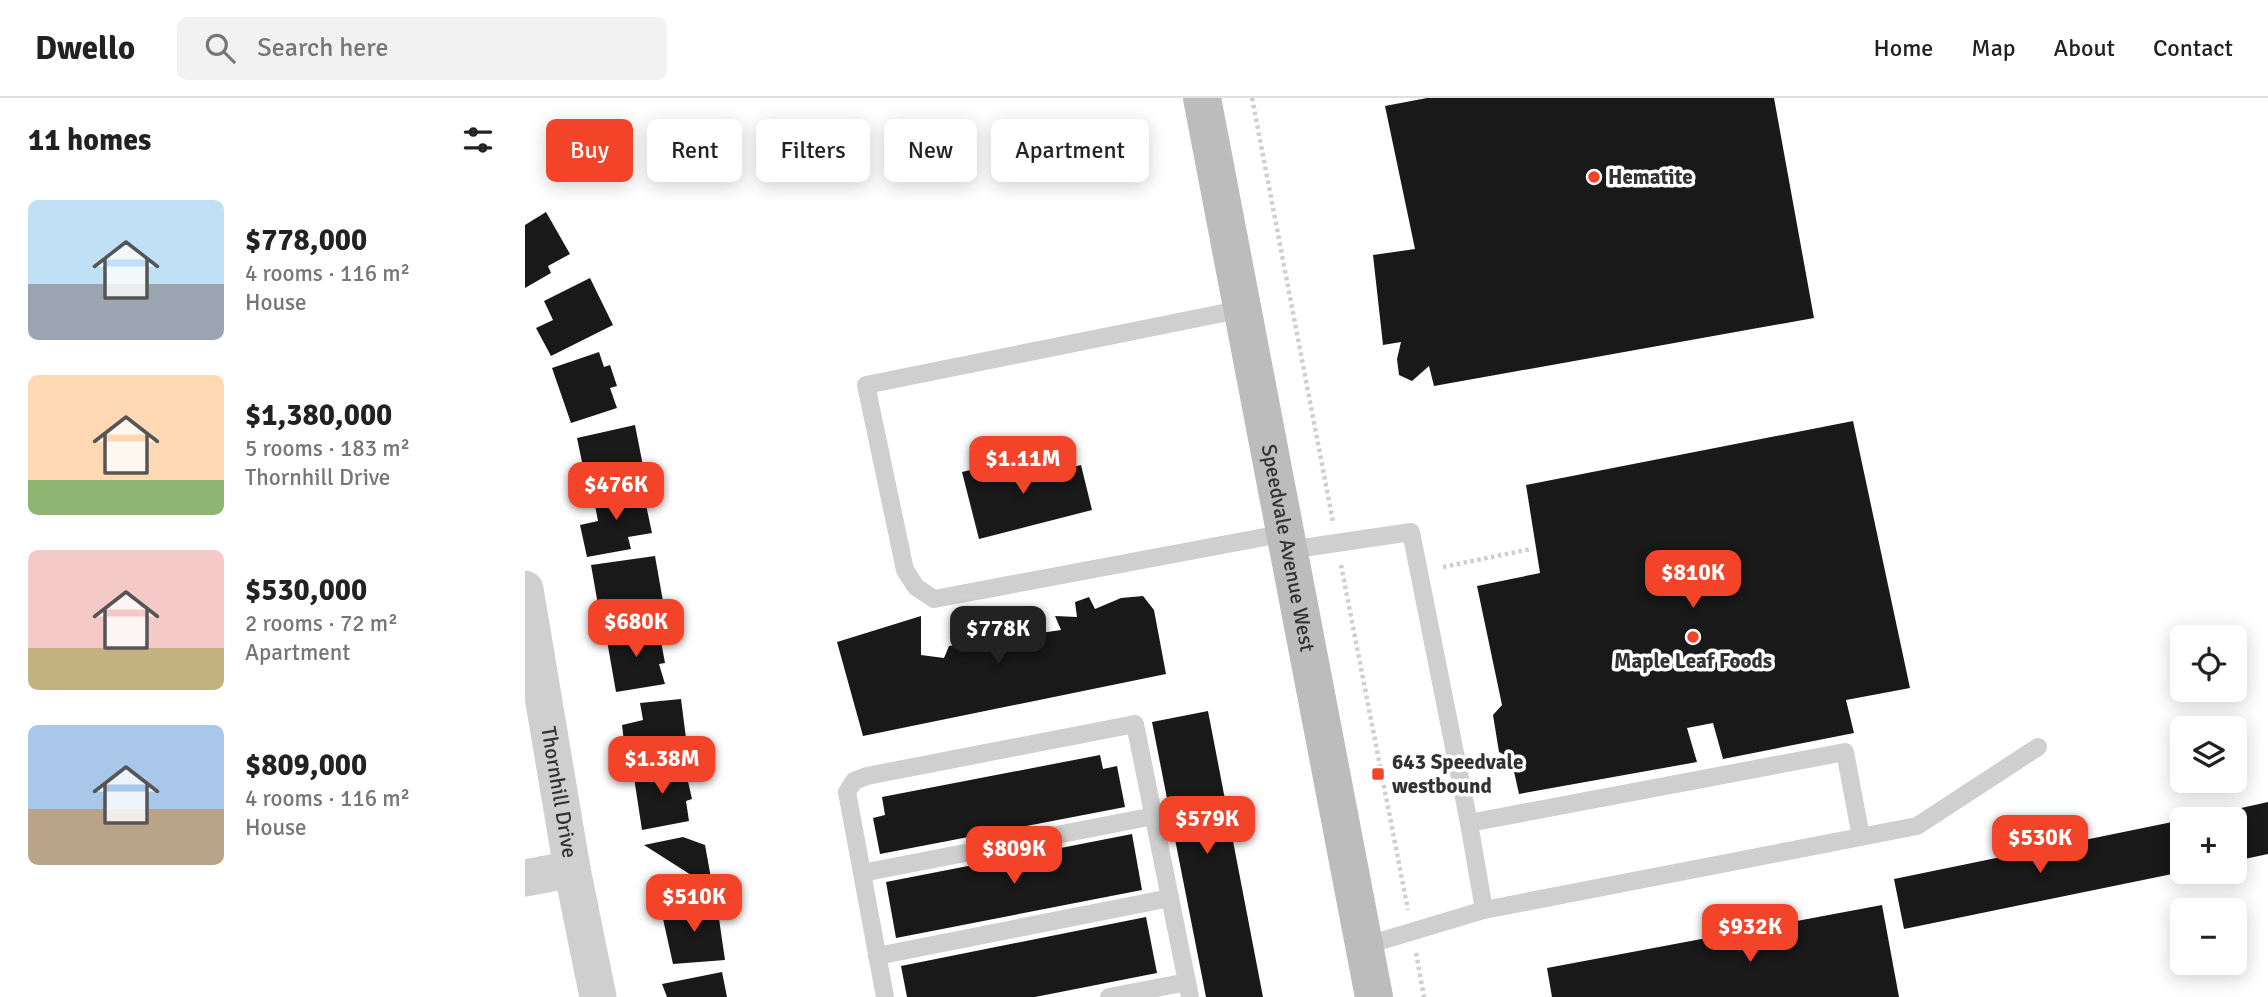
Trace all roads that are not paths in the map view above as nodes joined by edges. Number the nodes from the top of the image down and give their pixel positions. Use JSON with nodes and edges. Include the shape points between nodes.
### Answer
{"nodes":[{"id":1,"x":1202,"y":98,"type":"edge"},
{"id":2,"x":1243,"y":309,"type":"junction"},
{"id":3,"x":1288,"y":542,"type":"junction"},
{"id":4,"x":525,"y":589,"type":"edge"},
{"id":5,"x":2038,"y":747,"type":"dead end"},
{"id":6,"x":1154,"y":816,"type":"junction"},
{"id":7,"x":1469,"y":823,"type":"junction"},
{"id":8,"x":1861,"y":837,"type":"junction"},
{"id":9,"x":572,"y":869,"type":"junction"},
{"id":10,"x":862,"y":873,"type":"junction"},
{"id":11,"x":525,"y":877,"type":"edge"},
{"id":12,"x":1170,"y":898,"type":"junction"},
{"id":13,"x":1484,"y":910,"type":"junction"},
{"id":14,"x":1364,"y":946,"type":"junction"},
{"id":15,"x":877,"y":956,"type":"junction"},
{"id":16,"x":1188,"y":989,"type":"edge"},
{"id":17,"x":598,"y":997,"type":"edge"},
{"id":18,"x":885,"y":997,"type":"edge"},
{"id":19,"x":1109,"y":997,"type":"edge"},
{"id":20,"x":1374,"y":997,"type":"edge"}],
"edges":[{"from":1,"to":2,"type":"main road","name":"Speedvale Avenue West"},
{"from":2,"to":3,"type":"main road","name":"Speedvale Avenue West"},
{"from":2,"to":3,"type":"lane","via":[[866,385],[905,570],[916,587],[934,600]]},
{"from":3,"to":7,"type":"lane","via":[[1411,532]]},
{"from":3,"to":14,"type":"main road","name":"Speedvale Avenue West"},
{"from":4,"to":9,"type":"street","name":"Thornhill Drive"},
{"from":5,"to":8,"type":"lane","via":[[1917,827]]},
{"from":6,"to":10,"type":"lane"},
{"from":6,"to":10,"type":"lane","via":[[1135,724],[867,776],[854,781],[847,792]]},
{"from":6,"to":12,"type":"lane"},
{"from":7,"to":8,"type":"lane","via":[[1845,752]]},
{"from":7,"to":13,"type":"lane"},
{"from":8,"to":13,"type":"lane"},
{"from":9,"to":11,"type":"street"},
{"from":9,"to":17,"type":"street","name":"Thornhill Drive"},
{"from":10,"to":15,"type":"lane"},
{"from":12,"to":15,"type":"lane"},
{"from":12,"to":16,"type":"lane"},
{"from":13,"to":14,"type":"lane"},
{"from":14,"to":20,"type":"main road","name":"Speedvale Avenue West"},
{"from":15,"to":18,"type":"lane"},
{"from":16,"to":19,"type":"lane"}]}
